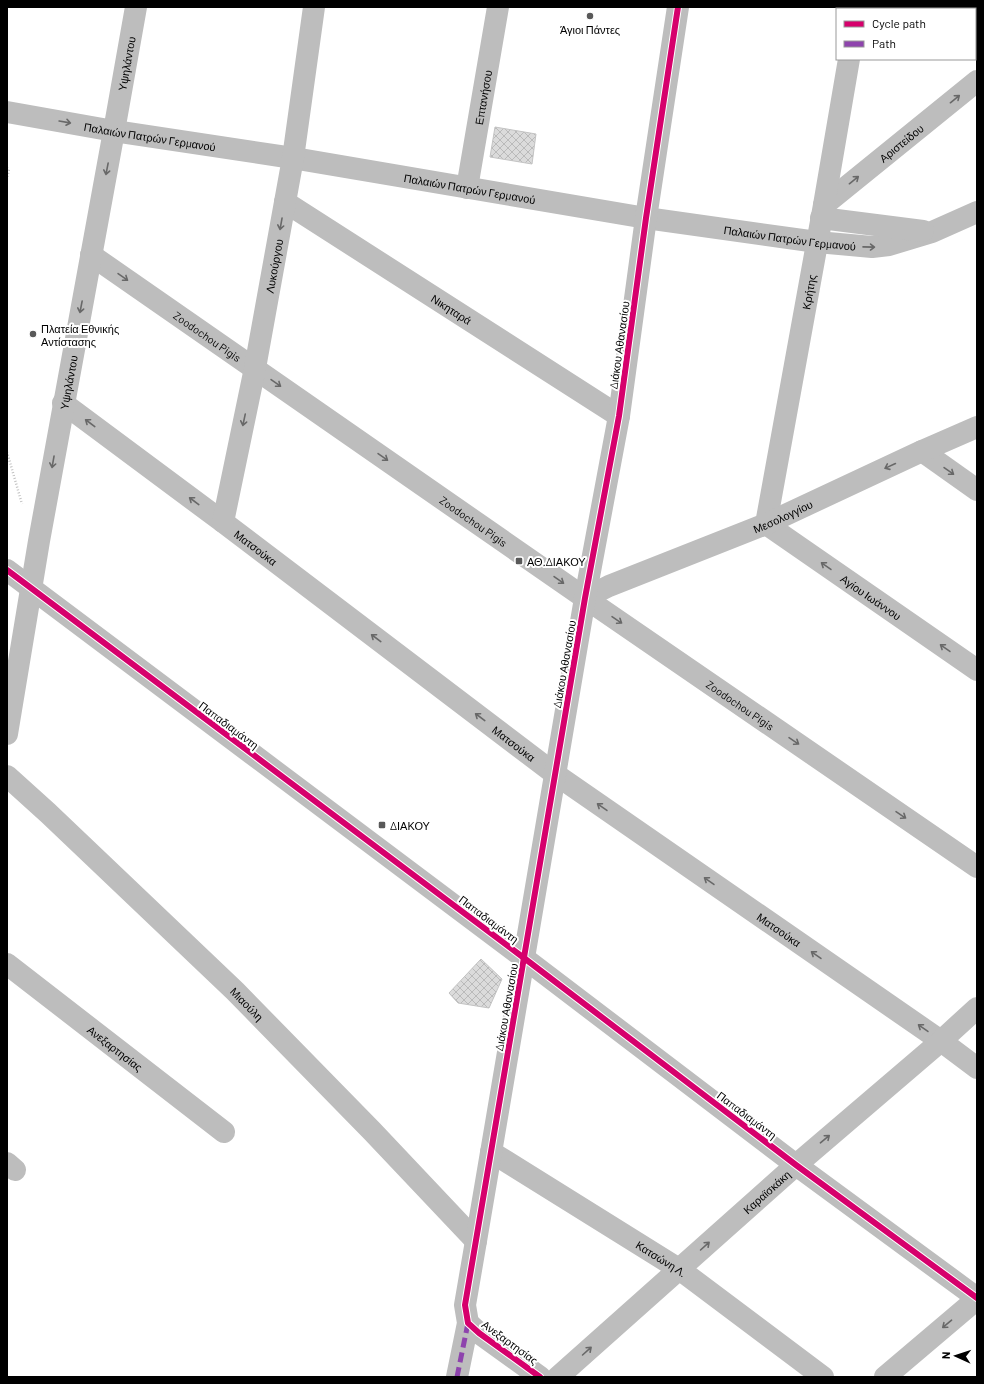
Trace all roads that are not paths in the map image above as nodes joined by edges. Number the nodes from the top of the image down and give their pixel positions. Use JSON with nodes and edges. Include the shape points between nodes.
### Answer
{"nodes":[{"id":1,"x":136,"y":7,"type":"edge"},
{"id":2,"x":314,"y":7,"type":"edge"},
{"id":3,"x":498,"y":7,"type":"edge"},
{"id":4,"x":678,"y":7,"type":"edge"},
{"id":5,"x":849,"y":60,"type":"edge"},
{"id":6,"x":977,"y":81,"type":"edge"},
{"id":7,"x":7,"y":112,"type":"edge"},
{"id":8,"x":114,"y":131,"type":"junction"},
{"id":9,"x":293,"y":158,"type":"junction"},
{"id":10,"x":467,"y":188,"type":"junction"},
{"id":11,"x":285,"y":202,"type":"junction"},
{"id":12,"x":822,"y":211,"type":"junction"},
{"id":13,"x":977,"y":212,"type":"edge"},
{"id":14,"x":646,"y":218,"type":"junction"},
{"id":15,"x":932,"y":232,"type":"junction"},
{"id":16,"x":817,"y":242,"type":"junction"},
{"id":17,"x":91,"y":255,"type":"junction"},
{"id":18,"x":255,"y":368,"type":"junction"},
{"id":19,"x":63,"y":403,"type":"junction"},
{"id":20,"x":620,"y":416,"type":"junction"},
{"id":21,"x":977,"y":427,"type":"edge"},
{"id":22,"x":922,"y":451,"type":"junction"},
{"id":23,"x":977,"y":490,"type":"edge"},
{"id":24,"x":223,"y":522,"type":"junction"},
{"id":25,"x":766,"y":524,"type":"junction"},
{"id":26,"x":7,"y":570,"type":"edge"},
{"id":27,"x":30,"y":589,"type":"junction"},
{"id":28,"x":585,"y":598,"type":"junction"},
{"id":29,"x":977,"y":670,"type":"edge"},
{"id":30,"x":7,"y":734,"type":"edge"},
{"id":31,"x":555,"y":774,"type":"junction"},
{"id":32,"x":7,"y":776,"type":"edge"},
{"id":33,"x":977,"y":867,"type":"edge"},
{"id":34,"x":524,"y":958,"type":"junction"},
{"id":35,"x":7,"y":964,"type":"edge"},
{"id":36,"x":977,"y":1008,"type":"edge"},
{"id":37,"x":941,"y":1041,"type":"junction"},
{"id":38,"x":977,"y":1068,"type":"edge"},
{"id":39,"x":224,"y":1132,"type":"dead end"},
{"id":40,"x":491,"y":1152,"type":"junction"},
{"id":41,"x":796,"y":1165,"type":"junction"},
{"id":42,"x":476,"y":1242,"type":"junction"},
{"id":43,"x":679,"y":1269,"type":"junction"},
{"id":44,"x":977,"y":1298,"type":"edge"},
{"id":45,"x":468,"y":1323,"type":"junction"},
{"id":46,"x":458,"y":1377,"type":"edge"},
{"id":47,"x":540,"y":1377,"type":"edge"},
{"id":48,"x":558,"y":1377,"type":"edge"},
{"id":49,"x":823,"y":1377,"type":"edge"},
{"id":50,"x":885,"y":1377,"type":"edge"}],
"edges":[{"from":1,"to":8,"type":"street","name":"Υψηλάντου"},
{"from":2,"to":9,"type":"street","name":"Λυκούργου"},
{"from":3,"to":10,"type":"street","name":"Επτανήσου"},
{"from":4,"to":14,"type":"street","name":"Διάκου Αθανασίου"},
{"from":5,"to":12,"type":"street","name":"Κρήτης"},
{"from":12,"to":6,"type":"street","name":"Αριστείδου","one_way":true},
{"from":7,"to":8,"type":"street","name":"Παλαιών Πατρών Γερμανού","one_way":true},
{"from":8,"to":9,"type":"street","name":"Παλαιών Πατρών Γερμανού"},
{"from":8,"to":17,"type":"street","name":"Υψηλάντου","one_way":true},
{"from":9,"to":10,"type":"street","name":"Παλαιών Πατρών Γερμανού"},
{"from":9,"to":11,"type":"street","name":"Λυκούργου"},
{"from":10,"to":14,"type":"street","name":"Παλαιών Πατρών Γερμανού"},
{"from":11,"to":18,"type":"street","name":"Λυκούργου","one_way":true},
{"from":11,"to":20,"type":"street","name":"Νικηταρά"},
{"from":12,"to":15,"type":"street","name":"Παλαιών Πατρών Γερμανού"},
{"from":12,"to":16,"type":"street","name":"Κρήτης"},
{"from":13,"to":15,"type":"street","name":"Παλαιών Πατρών Γερμανού"},
{"from":14,"to":16,"type":"street","name":"Παλαιών Πατρών Γερμανού"},
{"from":14,"to":20,"type":"street","name":"Διάκου Αθανασίου"},
{"from":16,"to":15,"type":"street","name":"Παλαιών Πατρών Γερμανού","one_way":true,"via":[[872,247],[889,245]]},
{"from":16,"to":25,"type":"street","name":"Κρήτης"},
{"from":17,"to":18,"type":"street","name":"Zoodochou Pigis","one_way":true},
{"from":17,"to":19,"type":"street","name":"Υψηλάντου","one_way":true},
{"from":18,"to":24,"type":"street","name":"Λυκούργου","one_way":true},
{"from":18,"to":28,"type":"street","name":"Zoodochou Pigis","one_way":true},
{"from":24,"to":19,"type":"street","name":"Ματσούκα","one_way":true},
{"from":19,"to":27,"type":"street","name":"Υψηλάντου","one_way":true},
{"from":20,"to":28,"type":"street","name":"Διάκου Αθανασίου"},
{"from":21,"to":22,"type":"street","name":"Μεσολογγίου"},
{"from":22,"to":23,"type":"street","one_way":true},
{"from":22,"to":25,"type":"street","name":"Μεσολογγίου","one_way":true},
{"from":31,"to":24,"type":"street","name":"Ματσούκα","one_way":true},
{"from":25,"to":28,"type":"street","name":"Μεσολογγίου","via":[[609,586]]},
{"from":29,"to":25,"type":"street","name":"Αγίου Ιωάννου","one_way":true},
{"from":26,"to":27,"type":"street","name":"Παπαδιαμάντη"},
{"from":27,"to":30,"type":"street","name":"Υψηλάντου"},
{"from":27,"to":34,"type":"street","name":"Παπαδιαμάντη"},
{"from":28,"to":31,"type":"street","name":"Διάκου Αθανασίου"},
{"from":28,"to":33,"type":"street","name":"Zoodochou Pigis","one_way":true},
{"from":31,"to":34,"type":"street","name":"Διάκου Αθανασίου"},
{"from":37,"to":31,"type":"street","name":"Ματσούκα","one_way":true},
{"from":32,"to":42,"type":"street","name":"Μιαούλη","via":[[235,991]]},
{"from":34,"to":40,"type":"street","name":"Διάκου Αθανασίου"},
{"from":34,"to":41,"type":"street","name":"Παπαδιαμάντη"},
{"from":35,"to":39,"type":"street","name":"Ανεξαρτησίας"},
{"from":36,"to":37,"type":"street","name":"Καραϊσκάκη"},
{"from":37,"to":38,"type":"street","name":"Ματσούκα"},
{"from":41,"to":37,"type":"street","name":"Καραϊσκάκη","one_way":true},
{"from":40,"to":42,"type":"street","name":"Διάκου Αθανασίου"},
{"from":40,"to":43,"type":"street","name":"Κατσώνη Λ."},
{"from":43,"to":41,"type":"street","name":"Καραϊσκάκη","one_way":true},
{"from":41,"to":44,"type":"street","name":"Παπαδιαμάντη"},
{"from":42,"to":45,"type":"street","name":"Διάκου Αθανασίου","via":[[465,1305]]},
{"from":48,"to":43,"type":"street","name":"Καραϊσκάκη","one_way":true},
{"from":43,"to":49,"type":"street","name":"Κατσώνη Λ."},
{"from":44,"to":50,"type":"street","one_way":true},
{"from":45,"to":46,"type":"street","name":"Διάκου Αθανασίου"},
{"from":45,"to":47,"type":"street","name":"Ανεξαρτησίας"}]}
